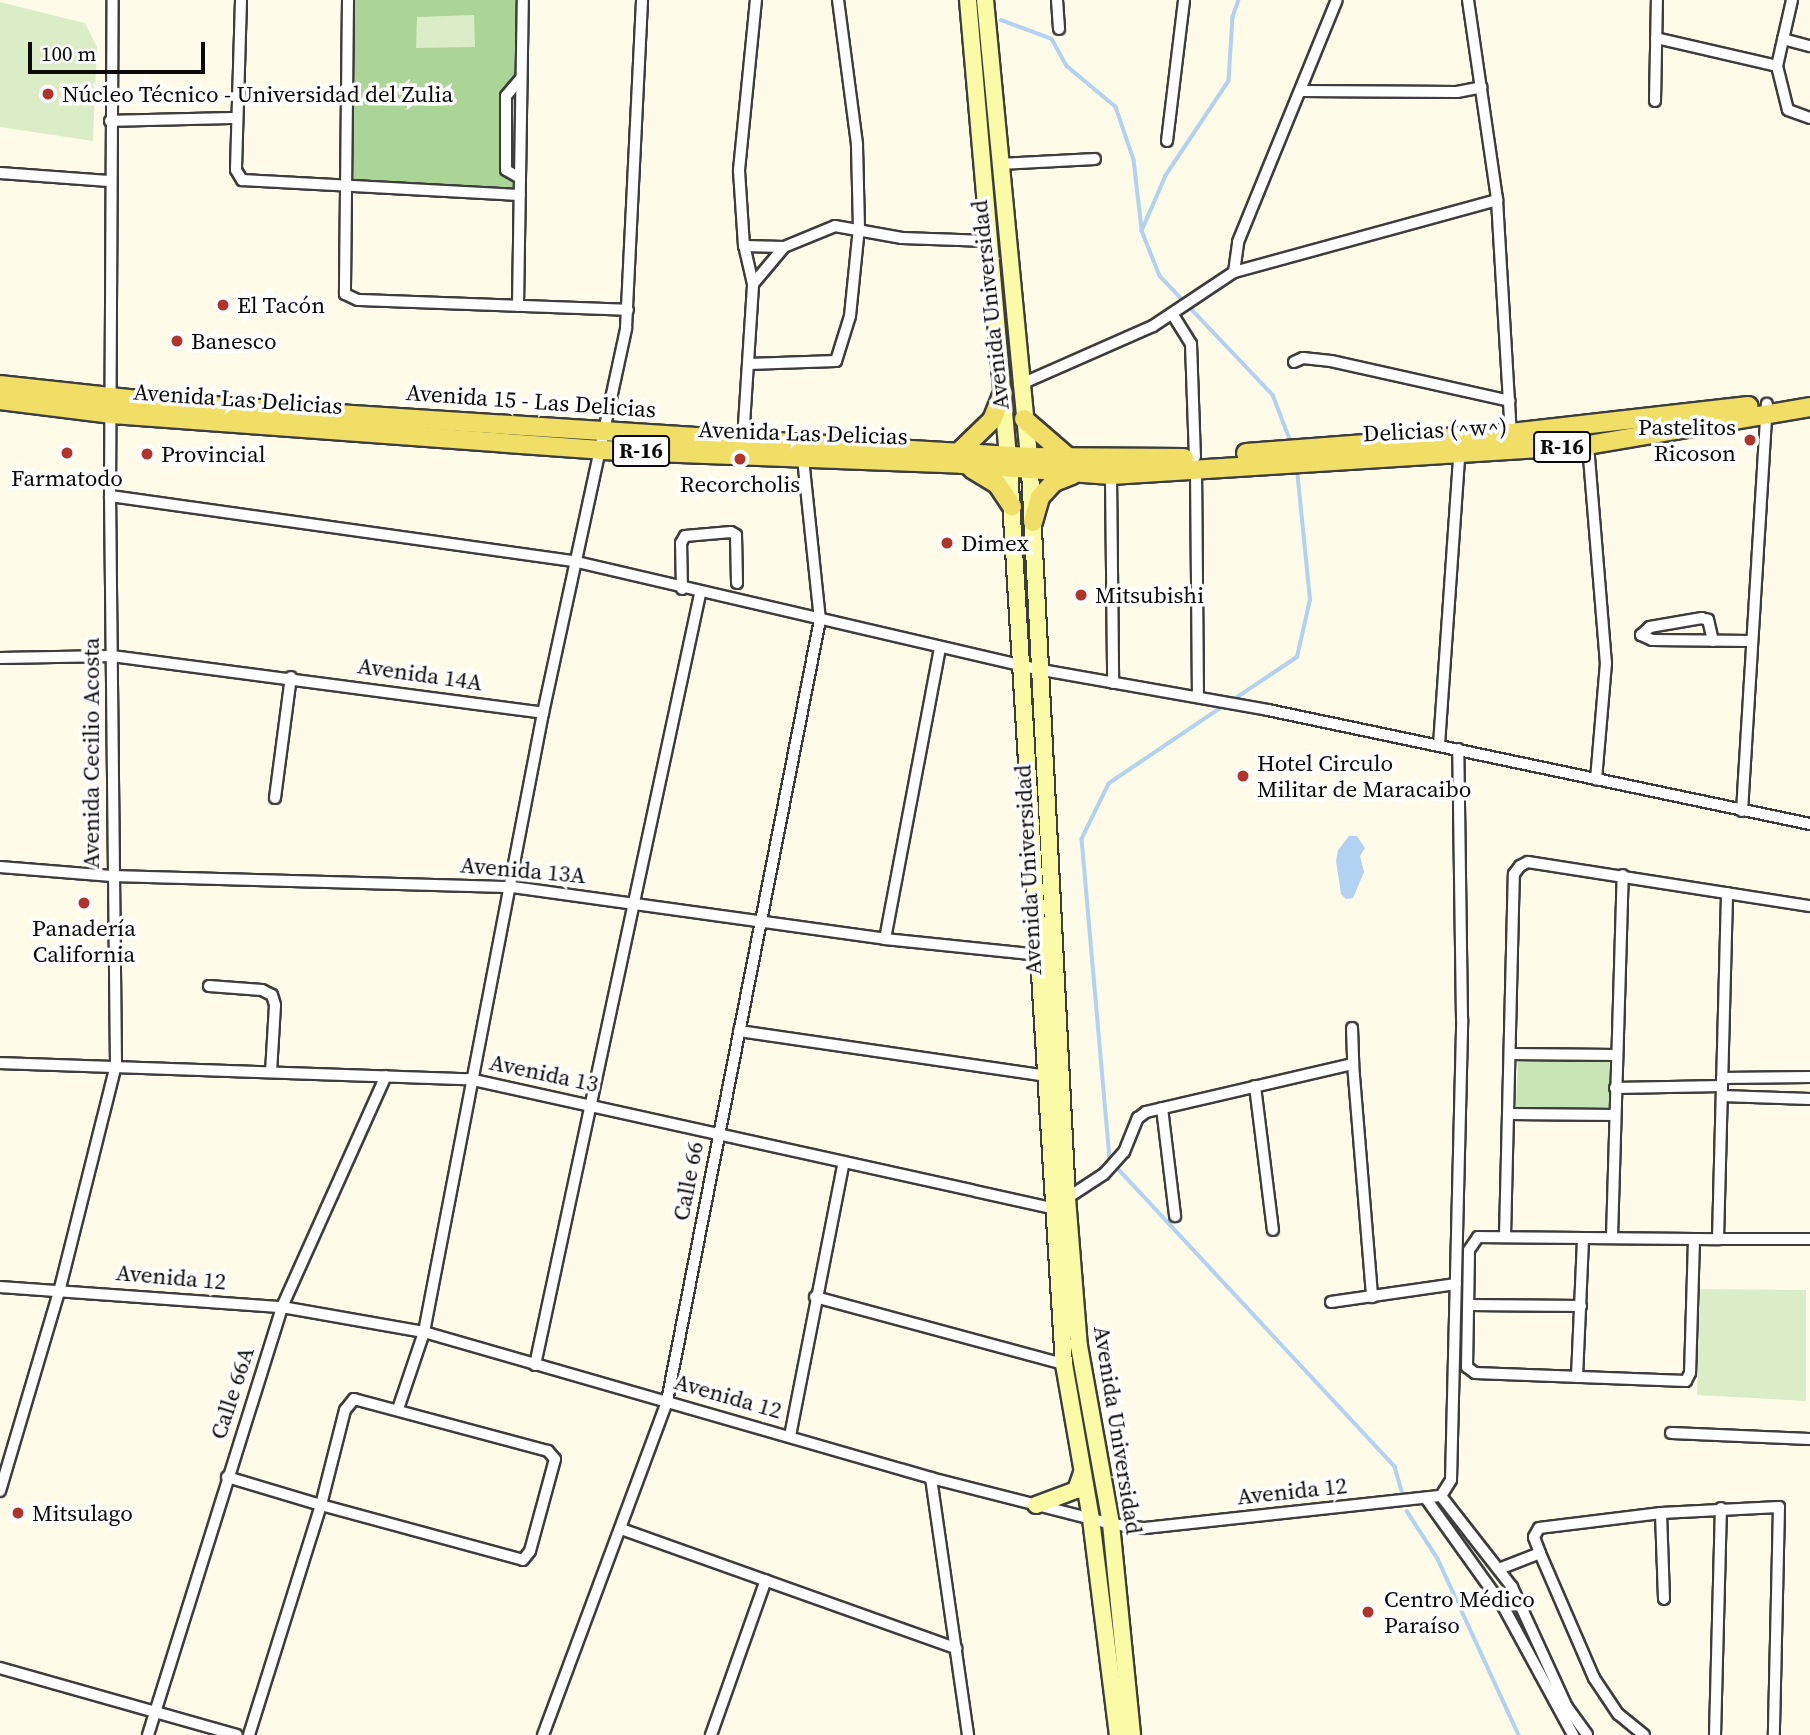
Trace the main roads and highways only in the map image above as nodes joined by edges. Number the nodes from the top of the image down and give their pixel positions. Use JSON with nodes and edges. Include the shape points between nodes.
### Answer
{"nodes":[{"id":1,"x":0,"y":386,"type":"edge"},
{"id":2,"x":1011,"y":389,"type":"road end"},
{"id":3,"x":1810,"y":397,"type":"edge"},
{"id":4,"x":0,"y":400,"type":"edge"},
{"id":5,"x":111,"y":405,"type":"junction"},
{"id":6,"x":1810,"y":407,"type":"edge"},
{"id":7,"x":1767,"y":409,"type":"junction"},
{"id":8,"x":1024,"y":419,"type":"road end"},
{"id":9,"x":1311,"y":454,"type":"junction"},
{"id":10,"x":961,"y":458,"type":"junction"},
{"id":11,"x":1196,"y":463,"type":"junction"},
{"id":12,"x":1072,"y":466,"type":"junction"},
{"id":13,"x":1012,"y":506,"type":"road end"},
{"id":14,"x":1033,"y":522,"type":"road end"}],
"edges":[{"from":1,"to":5,"type":"main road","name":"Avenida 15 - Las Delicias","number":"R-16"},
{"from":2,"to":10,"type":"main road"},
{"from":3,"to":7,"type":"main road","name":"Delicias (^w^)","number":"R-16"},
{"from":4,"to":5,"type":"main road","name":"Avenida Las Delicias","number":"R-16"},
{"from":5,"to":10,"type":"main road","name":"Avenida 15 - Las Delicias","number":"R-16","via":[[606,429]]},
{"from":5,"to":10,"type":"main road","name":"Avenida Las Delicias","number":"R-16","via":[[601,450],[803,458]]},
{"from":6,"to":7,"type":"main road","name":"Delicias (^w^)","number":"R-16"},
{"from":7,"to":9,"type":"main road","name":"Delicias (^w^)","number":"R-16"},
{"from":7,"to":9,"type":"main road","name":"Delicias (^w^)","number":"R-16","via":[[1588,445],[1459,456]]},
{"from":8,"to":12,"type":"main road"},
{"from":9,"to":11,"type":"main road","name":"Avenida Las Delicias","number":"R-16"},
{"from":10,"to":12,"type":"main road","name":"Avenida Las Delicias","number":"R-16"},
{"from":10,"to":13,"type":"main road","via":[[997,484]]},
{"from":11,"to":12,"type":"main road","number":"R-16"},
{"from":11,"to":12,"type":"main road","name":"Avenida Las Delicias","number":"R-16","via":[[1111,475]]},
{"from":12,"to":14,"type":"main road","via":[[1040,497]]}]}
